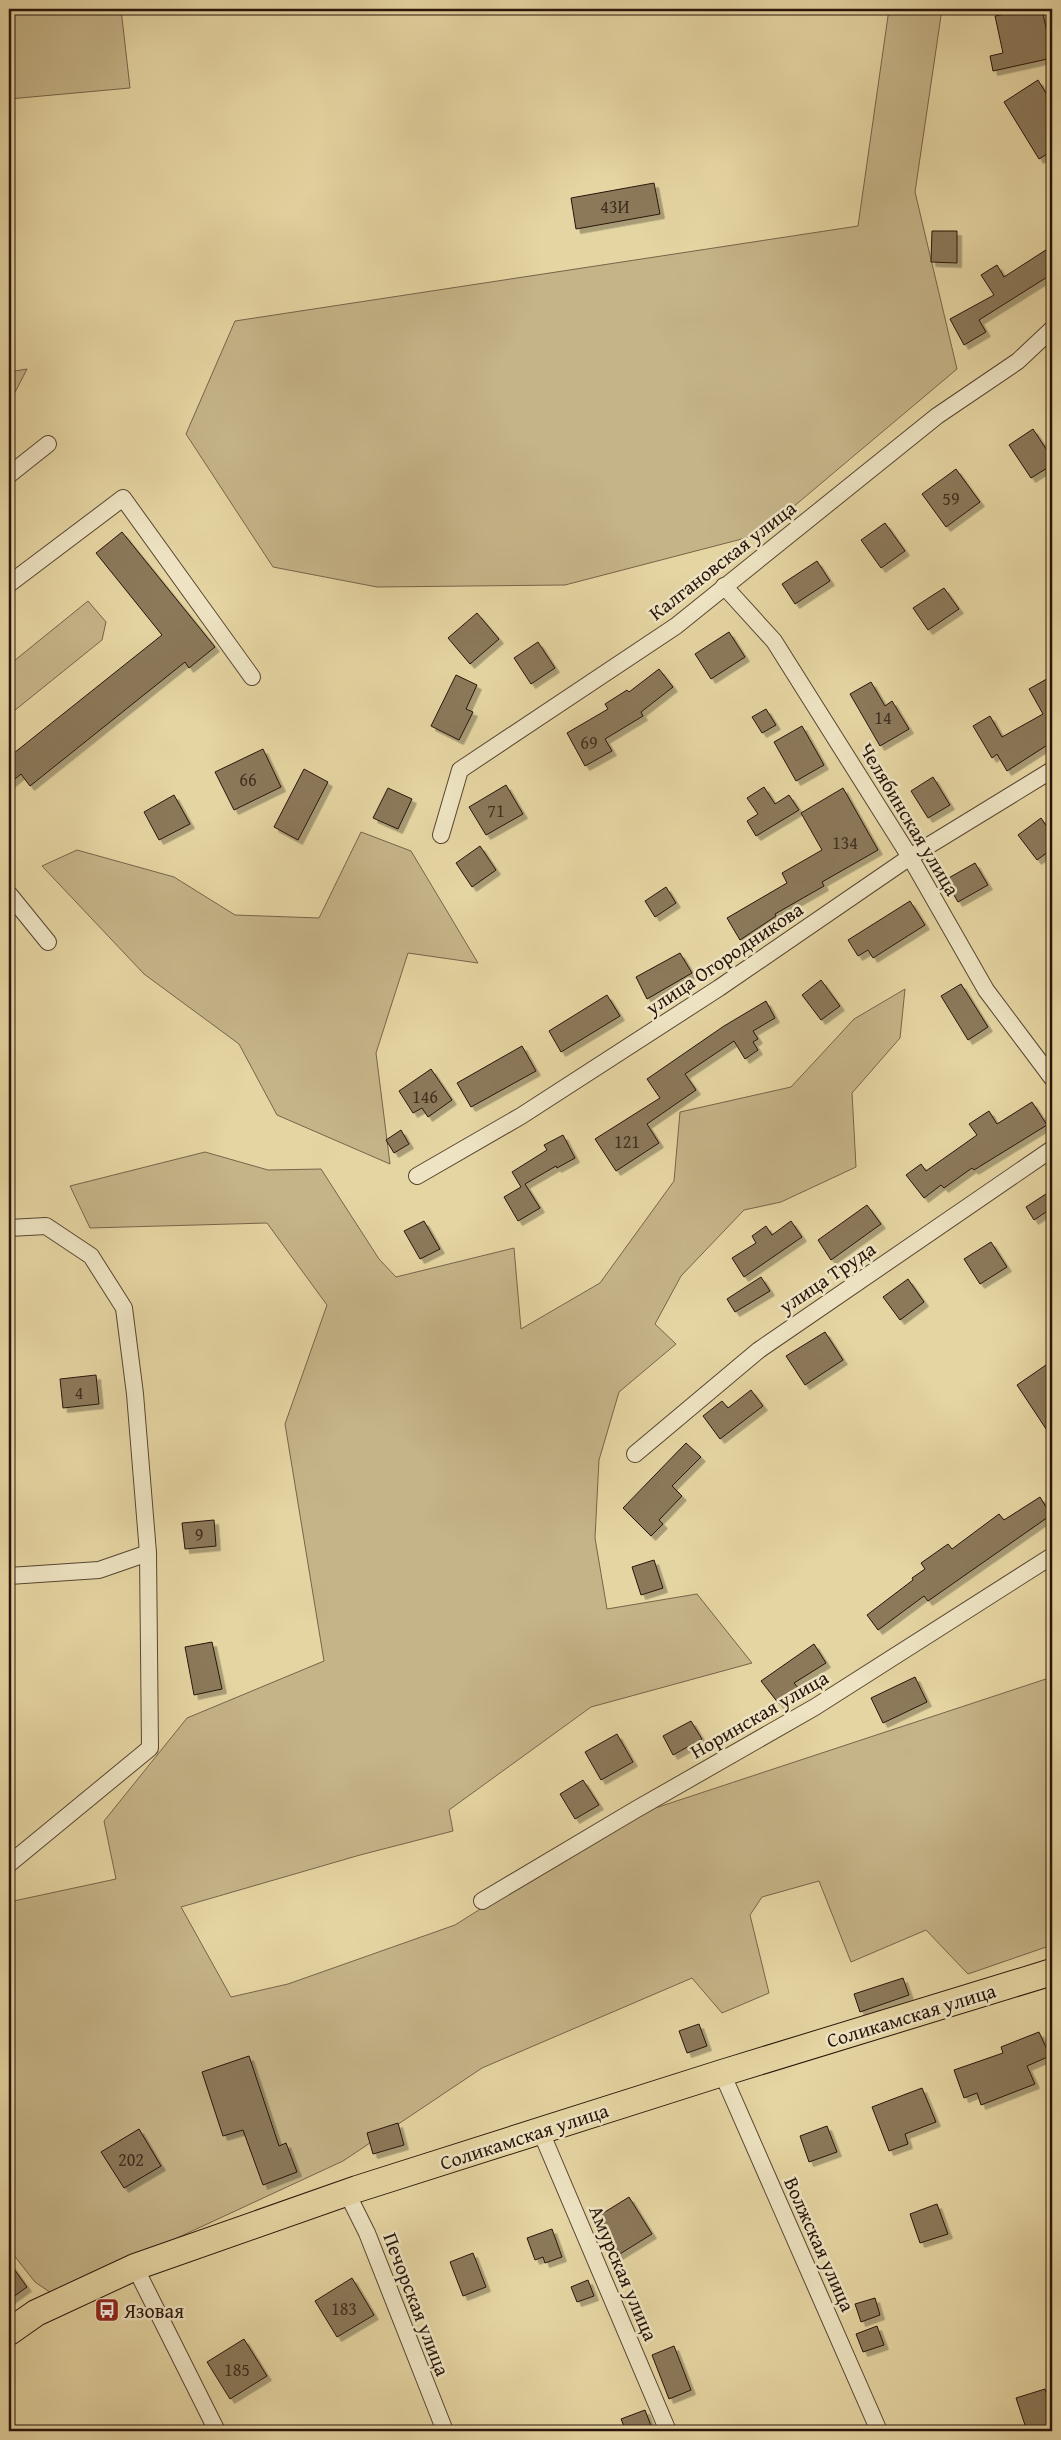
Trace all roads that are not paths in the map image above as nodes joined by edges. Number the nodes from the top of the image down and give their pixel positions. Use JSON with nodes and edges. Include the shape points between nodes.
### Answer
{"nodes":[{"id":1,"x":1052,"y":328,"type":"edge"},
{"id":2,"x":48,"y":444,"type":"dead end"},
{"id":3,"x":9,"y":475,"type":"edge"},
{"id":4,"x":9,"y":584,"type":"edge"},
{"id":5,"x":724,"y":586,"type":"junction"},
{"id":6,"x":252,"y":677,"type":"dead end"},
{"id":7,"x":1052,"y":770,"type":"edge"},
{"id":8,"x":441,"y":835,"type":"dead end"},
{"id":9,"x":910,"y":857,"type":"junction"},
{"id":10,"x":9,"y":894,"type":"edge"},
{"id":11,"x":48,"y":942,"type":"dead end"},
{"id":12,"x":1052,"y":1078,"type":"edge"},
{"id":13,"x":1052,"y":1149,"type":"edge"},
{"id":14,"x":417,"y":1176,"type":"dead end"},
{"id":15,"x":9,"y":1228,"type":"edge"},
{"id":16,"x":636,"y":1454,"type":"dead end"},
{"id":17,"x":148,"y":1552,"type":"junction"},
{"id":18,"x":1052,"y":1556,"type":"edge"},
{"id":19,"x":9,"y":1576,"type":"edge"},
{"id":20,"x":9,"y":1864,"type":"edge"},
{"id":21,"x":482,"y":1901,"type":"dead end"},
{"id":22,"x":1052,"y":1972,"type":"edge"},
{"id":23,"x":722,"y":2073,"type":"junction"},
{"id":24,"x":541,"y":2132,"type":"junction"},
{"id":25,"x":347,"y":2193,"type":"junction"},
{"id":26,"x":135,"y":2268,"type":"junction"},
{"id":27,"x":9,"y":2332,"type":"edge"},
{"id":28,"x":217,"y":2431,"type":"edge"},
{"id":29,"x":445,"y":2431,"type":"edge"},
{"id":30,"x":668,"y":2431,"type":"edge"},
{"id":31,"x":879,"y":2431,"type":"edge"}],
"edges":[{"from":1,"to":5,"type":"street","name":"Калгановская улица","via":[[1018,361],[937,416]]},
{"from":2,"to":3,"type":"street"},
{"from":4,"to":6,"type":"street","via":[[123,498]]},
{"from":5,"to":8,"type":"street","name":"Калгановская улица","via":[[676,626],[460,770]]},
{"from":5,"to":9,"type":"street","name":"Челябинская улица","via":[[774,640]]},
{"from":7,"to":9,"type":"street","name":"улица Огородникова"},
{"from":9,"to":12,"type":"street","name":"Челябинская улица","via":[[986,990]]},
{"from":9,"to":14,"type":"street","name":"улица Огородникова","via":[[694,1004],[521,1116]]},
{"from":10,"to":11,"type":"street"},
{"from":13,"to":16,"type":"street","name":"улица Труда","via":[[759,1350]]},
{"from":15,"to":17,"type":"street","via":[[46,1226],[91,1256],[124,1308],[135,1394]]},
{"from":17,"to":19,"type":"street","via":[[99,1570]]},
{"from":17,"to":20,"type":"street","via":[[150,1748]]},
{"from":18,"to":21,"type":"street","name":"Норинская улица","via":[[815,1707]]},
{"from":22,"to":23,"type":"main road","name":"Соликамская улица"},
{"from":23,"to":24,"type":"main road","name":"Соликамская улица"},
{"from":23,"to":31,"type":"street","name":"Волжская улица"},
{"from":24,"to":25,"type":"main road","name":"Соликамская улица"},
{"from":24,"to":30,"type":"street","name":"Амурская улица"},
{"from":25,"to":26,"type":"main road","name":"Соликамская улица"},
{"from":25,"to":29,"type":"street","name":"Печорская улица","via":[[367,2233]]},
{"from":26,"to":27,"type":"main road","name":"Соликамская улица","via":[[36,2313]]},
{"from":26,"to":28,"type":"street"}]}
